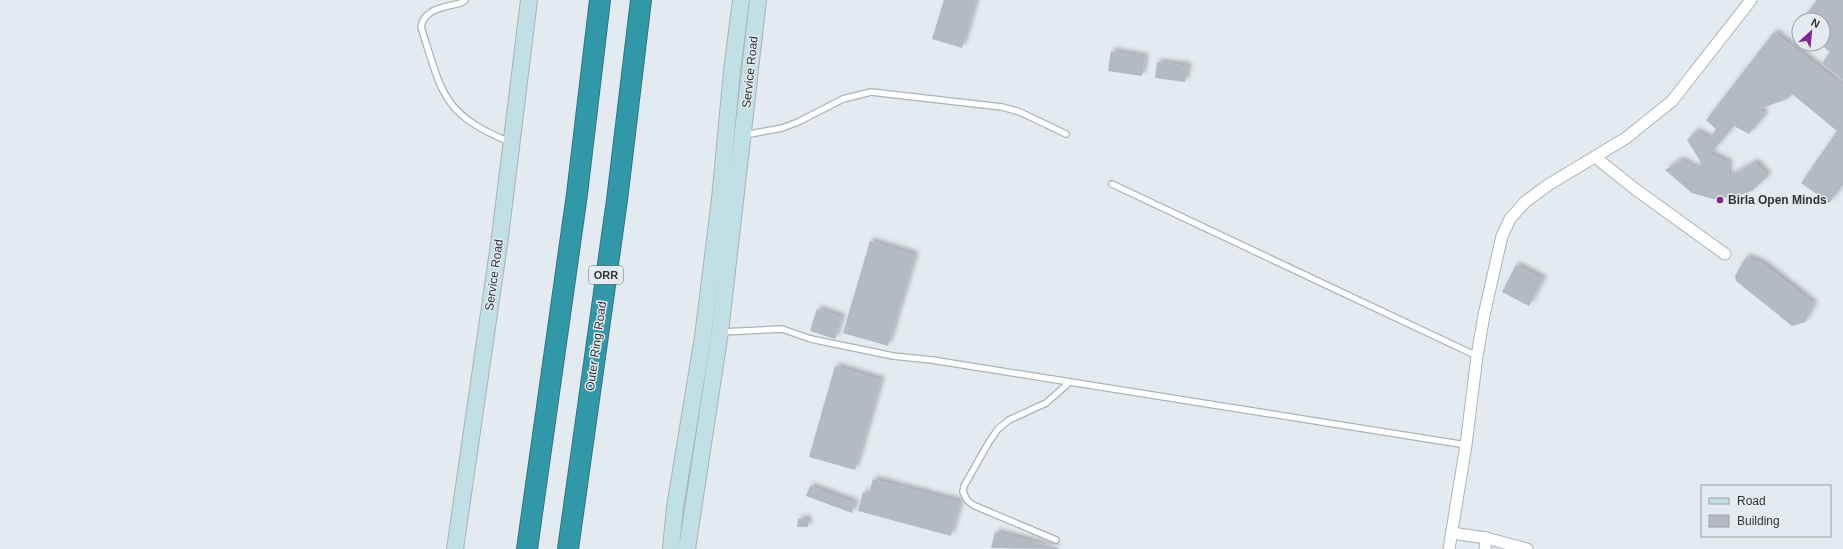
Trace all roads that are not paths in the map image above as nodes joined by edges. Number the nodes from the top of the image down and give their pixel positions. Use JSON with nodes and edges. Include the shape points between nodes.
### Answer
{"nodes":[{"id":1,"x":465,"y":0,"type":"edge"},
{"id":2,"x":529,"y":0,"type":"edge"},
{"id":3,"x":600,"y":0,"type":"edge"},
{"id":4,"x":641,"y":0,"type":"edge"},
{"id":5,"x":741,"y":0,"type":"edge"},
{"id":6,"x":758,"y":0,"type":"edge"},
{"id":7,"x":1751,"y":0,"type":"edge"},
{"id":8,"x":1066,"y":134,"type":"dead end"},
{"id":9,"x":743,"y":136,"type":"junction"},
{"id":10,"x":512,"y":143,"type":"junction"},
{"id":11,"x":1595,"y":157,"type":"junction"},
{"id":12,"x":1112,"y":184,"type":"dead end"},
{"id":13,"x":1725,"y":254,"type":"dead end"},
{"id":14,"x":720,"y":332,"type":"junction"},
{"id":15,"x":1476,"y":356,"type":"junction"},
{"id":16,"x":1070,"y":382,"type":"junction"},
{"id":17,"x":1466,"y":445,"type":"junction"},
{"id":18,"x":1452,"y":533,"type":"junction"},
{"id":19,"x":1056,"y":540,"type":"dead end"},
{"id":20,"x":1485,"y":544,"type":"edge"},
{"id":21,"x":455,"y":549,"type":"edge"},
{"id":22,"x":527,"y":549,"type":"edge"},
{"id":23,"x":568,"y":549,"type":"edge"},
{"id":24,"x":671,"y":549,"type":"edge"},
{"id":25,"x":687,"y":549,"type":"edge"},
{"id":26,"x":1449,"y":549,"type":"edge"},
{"id":27,"x":1527,"y":549,"type":"edge"}],
"edges":[{"from":1,"to":10,"type":"lane","via":[[431,11],[422,21],[440,88],[456,111],[470,123],[486,133]]},
{"from":2,"to":10,"type":"main road","name":"Service Road"},
{"from":3,"to":22,"type":"highway","via":[[578,187]]},
{"from":4,"to":23,"type":"highway","name":"Outer Ring Road","number":"ORR","via":[[617,200]]},
{"from":5,"to":24,"type":"main road","via":[[703,337],[675,507]]},
{"from":6,"to":9,"type":"main road","name":"Service Road"},
{"from":7,"to":11,"type":"street","via":[[1672,101],[1626,138]]},
{"from":8,"to":9,"type":"lane","via":[[1020,112],[1002,107],[871,92],[842,99],[782,128]]},
{"from":9,"to":14,"type":"main road","name":"Service Road"},
{"from":10,"to":21,"type":"main road","name":"Service Road"},
{"from":11,"to":13,"type":"street"},
{"from":11,"to":15,"type":"street","via":[[1525,202],[1510,219],[1497,254]]},
{"from":12,"to":15,"type":"lane"},
{"from":14,"to":16,"type":"lane","via":[[782,329],[811,339],[893,356]]},
{"from":14,"to":25,"type":"main road","name":"Service Road"},
{"from":15,"to":17,"type":"street"},
{"from":16,"to":17,"type":"lane"},
{"from":16,"to":19,"type":"lane","via":[[1046,403],[1009,420],[998,429],[988,442],[963,492],[973,505]]},
{"from":17,"to":18,"type":"street"},
{"from":18,"to":20,"type":"street"},
{"from":18,"to":26,"type":"street"},
{"from":20,"to":27,"type":"street"}]}
